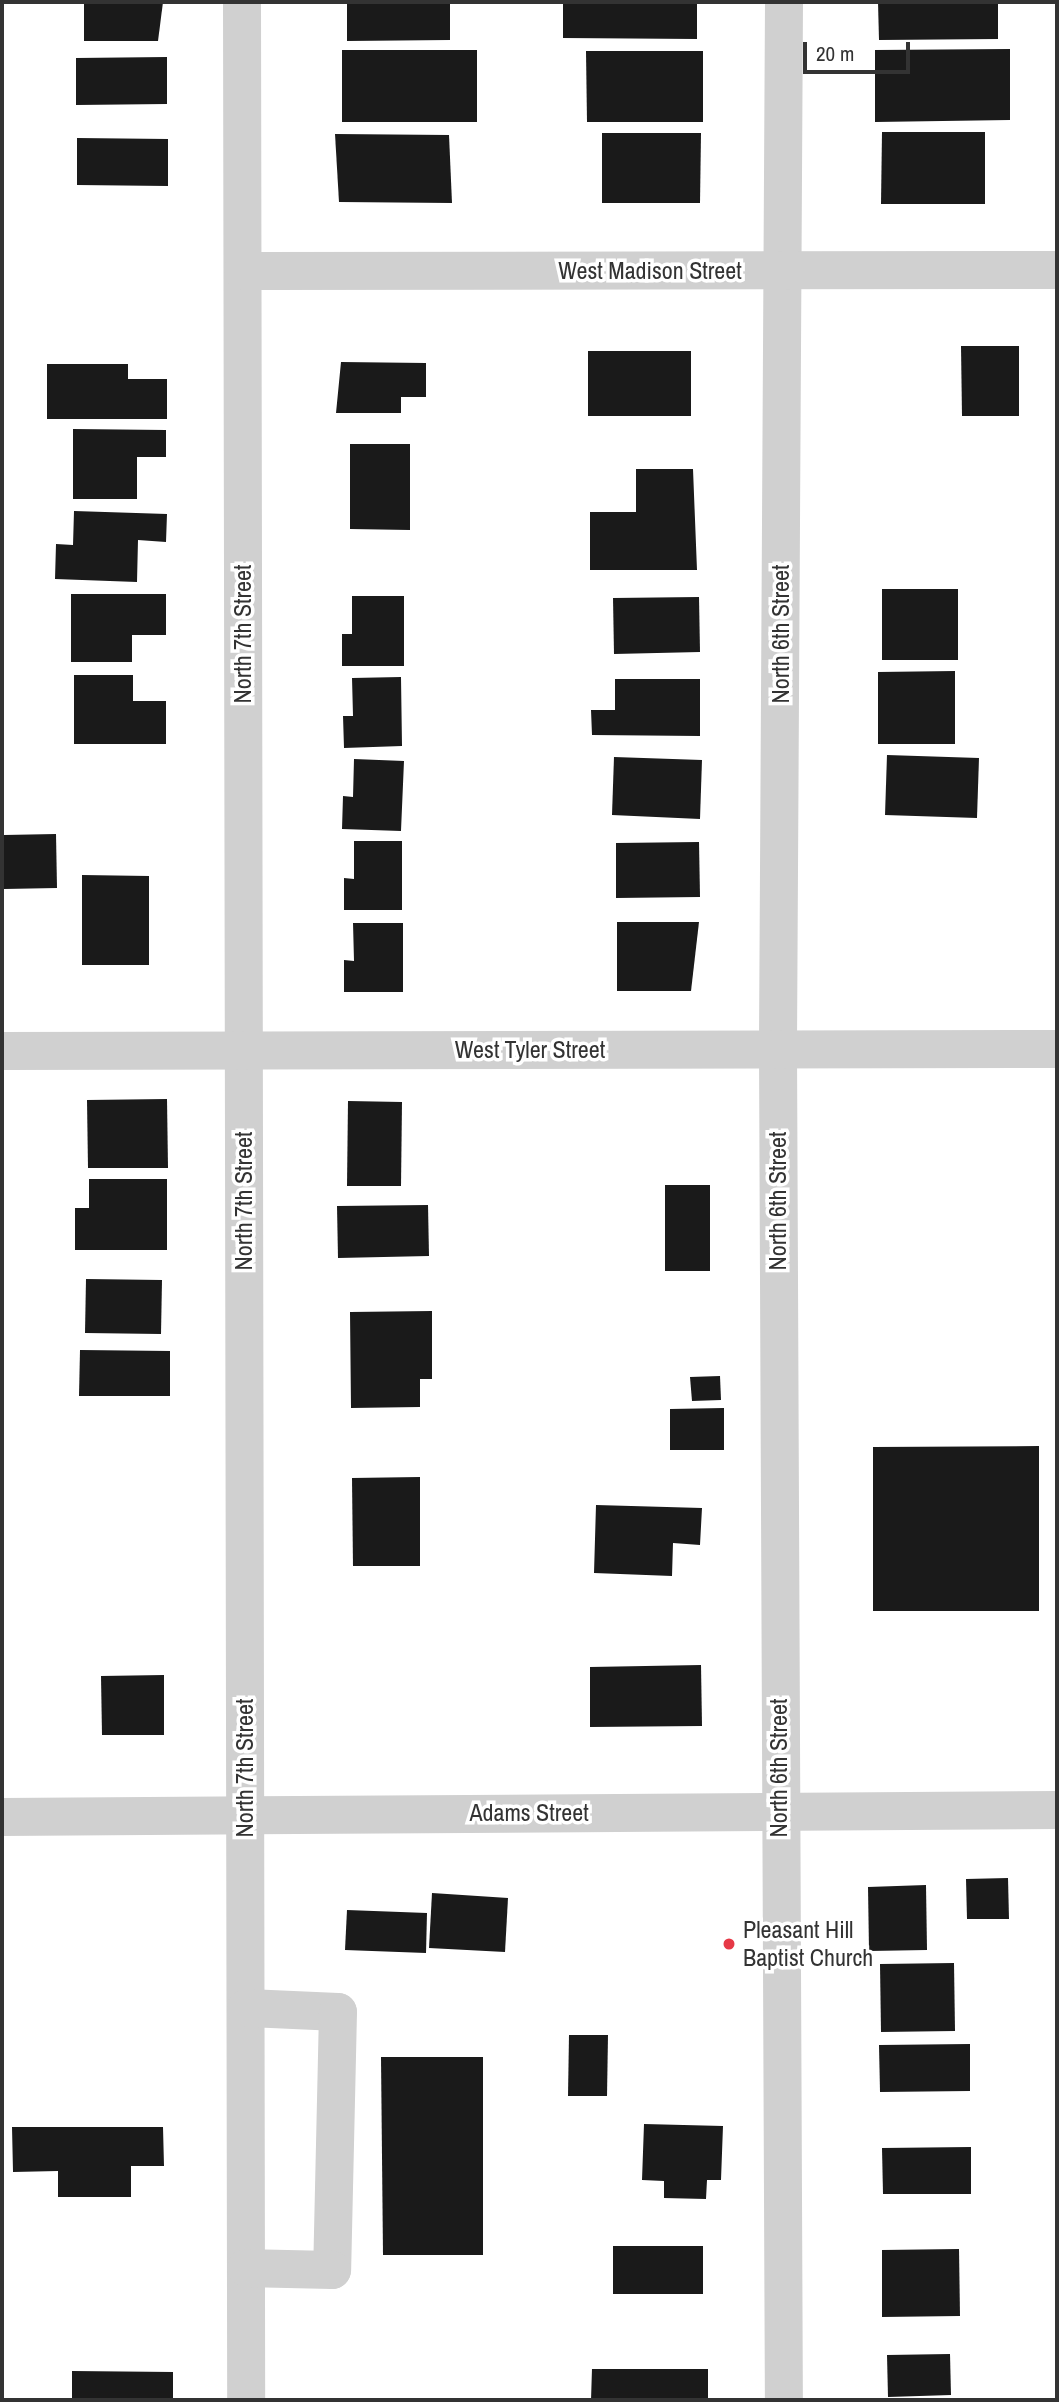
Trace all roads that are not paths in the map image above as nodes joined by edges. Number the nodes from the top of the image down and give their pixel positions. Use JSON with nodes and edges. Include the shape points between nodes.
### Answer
{"nodes":[{"id":1,"x":242,"y":2,"type":"edge"},
{"id":2,"x":784,"y":2,"type":"edge"},
{"id":3,"x":784,"y":270,"type":"junction"},
{"id":4,"x":1057,"y":270,"type":"edge"},
{"id":5,"x":243,"y":271,"type":"junction"},
{"id":6,"x":1057,"y":1049,"type":"edge"},
{"id":7,"x":778,"y":1050,"type":"junction"},
{"id":8,"x":2,"y":1051,"type":"edge"},
{"id":9,"x":244,"y":1051,"type":"junction"},
{"id":10,"x":1057,"y":1810,"type":"edge"},
{"id":11,"x":779,"y":1812,"type":"junction"},
{"id":12,"x":245,"y":1815,"type":"junction"},
{"id":13,"x":2,"y":1817,"type":"edge"},
{"id":14,"x":246,"y":2008,"type":"junction"},
{"id":15,"x":246,"y":2268,"type":"junction"},
{"id":16,"x":246,"y":2400,"type":"edge"},
{"id":17,"x":784,"y":2400,"type":"edge"}],
"edges":[{"from":1,"to":5,"type":"street","name":"North 7th Street"},
{"from":2,"to":3,"type":"street","name":"North 6th Street"},
{"from":3,"to":4,"type":"street","name":"West Madison Street"},
{"from":3,"to":5,"type":"street","name":"West Madison Street"},
{"from":3,"to":7,"type":"street","name":"North 6th Street"},
{"from":5,"to":9,"type":"street","name":"North 7th Street"},
{"from":6,"to":7,"type":"street","name":"West Tyler Street"},
{"from":7,"to":9,"type":"street","name":"West Tyler Street"},
{"from":7,"to":11,"type":"street","name":"North 6th Street"},
{"from":8,"to":9,"type":"street","name":"West Tyler Street"},
{"from":9,"to":12,"type":"street","name":"North 7th Street"},
{"from":10,"to":11,"type":"street","name":"Adams Street"},
{"from":11,"to":12,"type":"street","name":"Adams Street"},
{"from":11,"to":17,"type":"street","name":"North 6th Street"},
{"from":12,"to":13,"type":"street","name":"Adams Street"},
{"from":12,"to":14,"type":"street","name":"North 7th Street"},
{"from":14,"to":15,"type":"street","name":"North 7th Street"},
{"from":14,"to":15,"type":"street","via":[[338,2012],[332,2270]]},
{"from":15,"to":16,"type":"street","name":"North 7th Street"}]}
